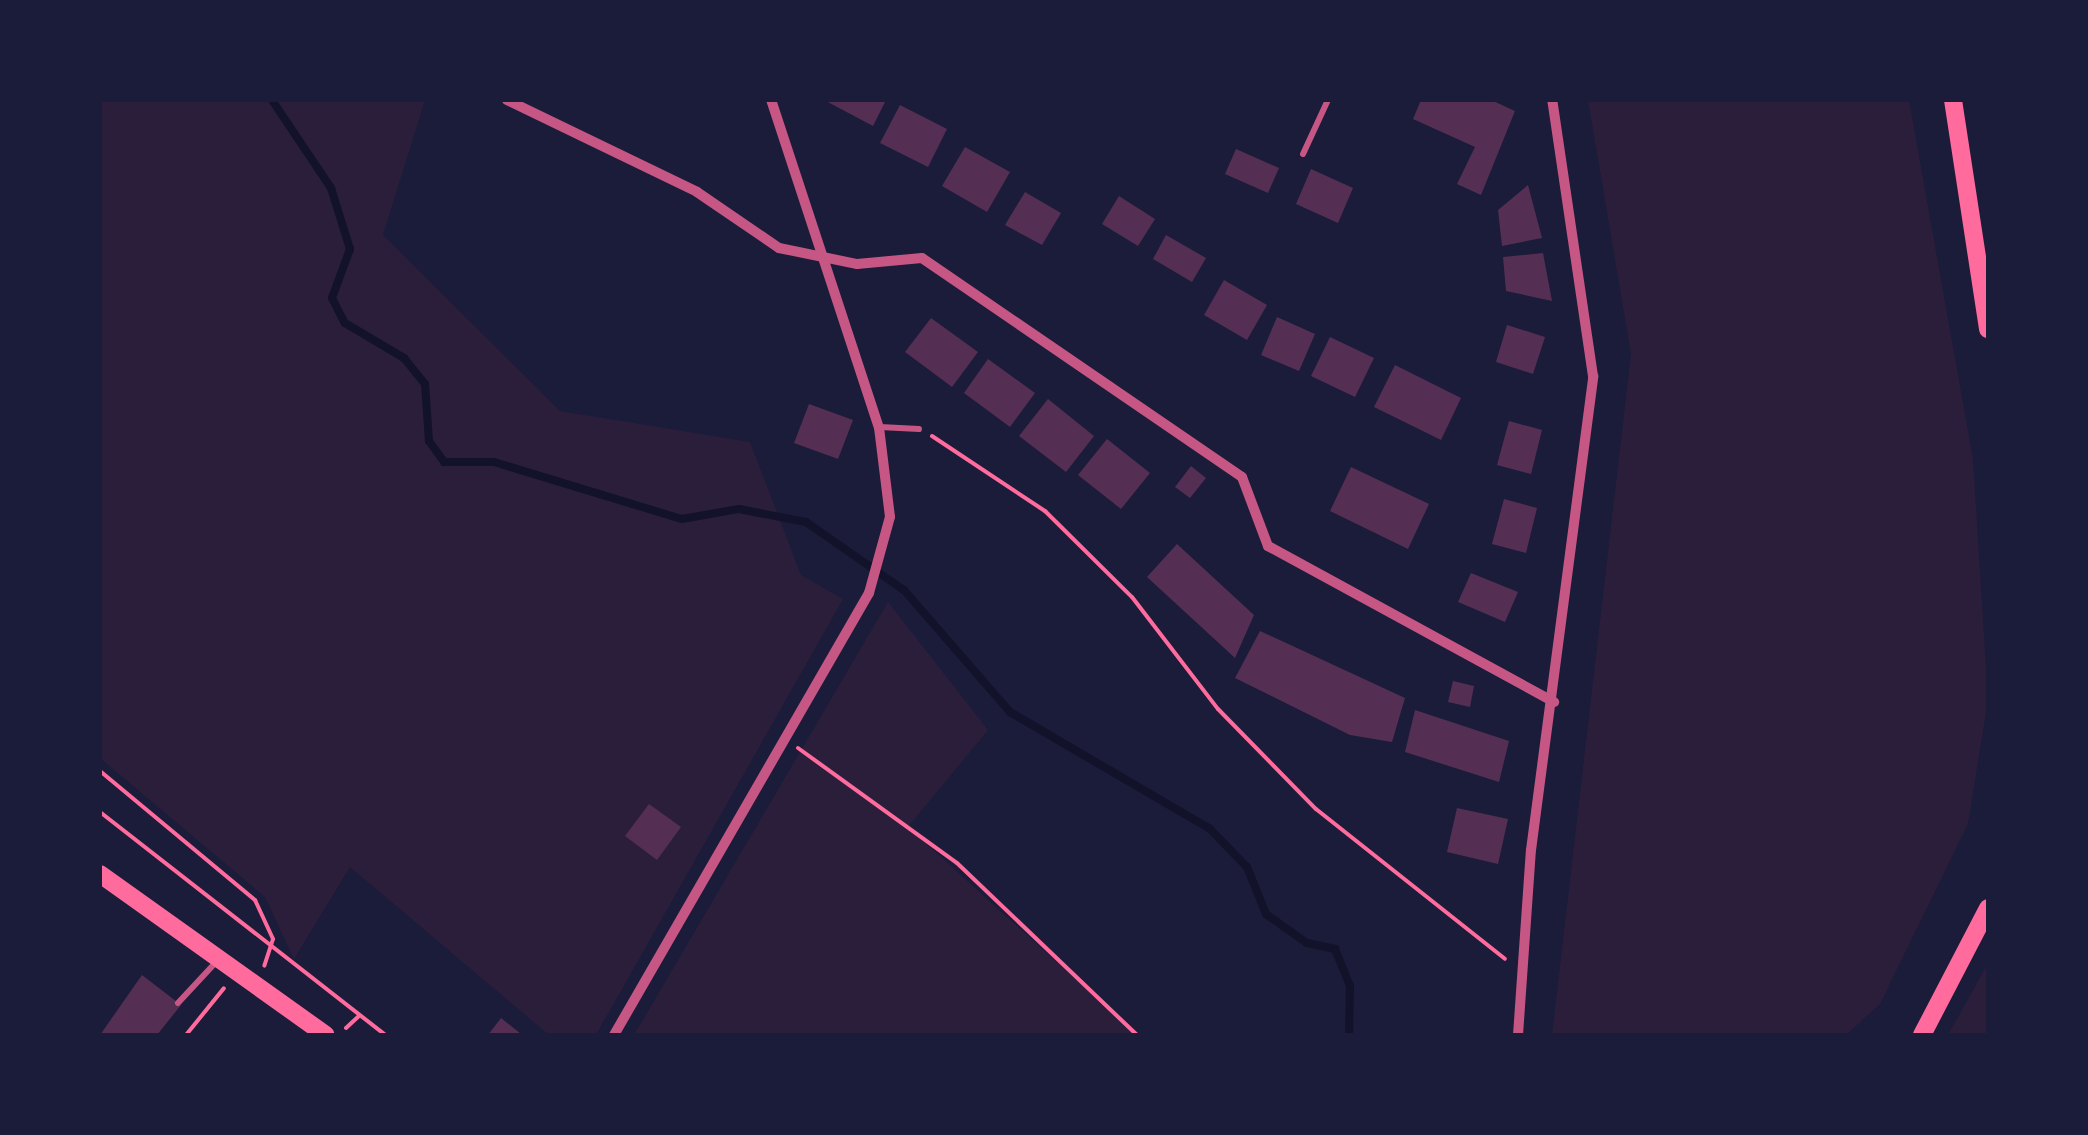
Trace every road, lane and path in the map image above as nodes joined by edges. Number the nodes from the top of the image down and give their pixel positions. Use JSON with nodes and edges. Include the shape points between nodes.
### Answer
{"nodes":[{"id":1,"x":507,"y":100,"type":"edge"},
{"id":2,"x":770,"y":100,"type":"edge"},
{"id":3,"x":1328,"y":100,"type":"edge"},
{"id":4,"x":1552,"y":100,"type":"edge"},
{"id":5,"x":1953,"y":100,"type":"edge"},
{"id":6,"x":1303,"y":154,"type":"dead end"},
{"id":7,"x":818,"y":261,"type":"junction"},
{"id":8,"x":1988,"y":329,"type":"edge"},
{"id":9,"x":879,"y":428,"type":"junction"},
{"id":10,"x":919,"y":429,"type":"joint"},
{"id":11,"x":1554,"y":702,"type":"junction"},
{"id":12,"x":786,"y":740,"type":"junction"},
{"id":13,"x":100,"y":771,"type":"edge"},
{"id":14,"x":100,"y":812,"type":"edge"},
{"id":15,"x":100,"y":874,"type":"edge"},
{"id":16,"x":1988,"y":908,"type":"edge"},
{"id":17,"x":273,"y":954,"type":"junction"},
{"id":18,"x":219,"y":959,"type":"junction"},
{"id":19,"x":1520,"y":973,"type":"junction"},
{"id":20,"x":214,"y":999,"type":"dead end"},
{"id":21,"x":178,"y":1003,"type":"dead end"},
{"id":22,"x":186,"y":1035,"type":"edge"},
{"id":23,"x":326,"y":1035,"type":"edge"},
{"id":24,"x":385,"y":1035,"type":"edge"},
{"id":25,"x":614,"y":1035,"type":"edge"},
{"id":26,"x":1138,"y":1035,"type":"edge"},
{"id":27,"x":1518,"y":1035,"type":"edge"},
{"id":28,"x":1922,"y":1035,"type":"edge"}],
"edges":[{"from":1,"to":7,"type":"street","via":[[697,192],[779,248]]},
{"from":2,"to":7,"type":"street"},
{"from":3,"to":6,"type":"lane"},
{"from":4,"to":11,"type":"street","via":[[1593,376]]},
{"from":5,"to":8,"type":"main road"},
{"from":7,"to":9,"type":"street"},
{"from":7,"to":11,"type":"street","via":[[904,256],[938,267],[1242,477],[1268,546]]},
{"from":9,"to":10,"type":"lane"},
{"from":9,"to":12,"type":"street","via":[[890,517],[882,558]]},
{"from":10,"to":19,"type":"path","via":[[1044,512],[1132,597],[1218,709],[1316,809]]},
{"from":11,"to":19,"type":"street"},
{"from":12,"to":25,"type":"street"},
{"from":12,"to":26,"type":"path","via":[[956,863]]},
{"from":13,"to":17,"type":"path","via":[[255,900]]},
{"from":14,"to":17,"type":"path"},
{"from":15,"to":18,"type":"main road"},
{"from":16,"to":28,"type":"main road"},
{"from":17,"to":24,"type":"path"},
{"from":18,"to":21,"type":"lane"},
{"from":18,"to":23,"type":"main road"},
{"from":19,"to":27,"type":"street"},
{"from":20,"to":22,"type":"path"}]}
